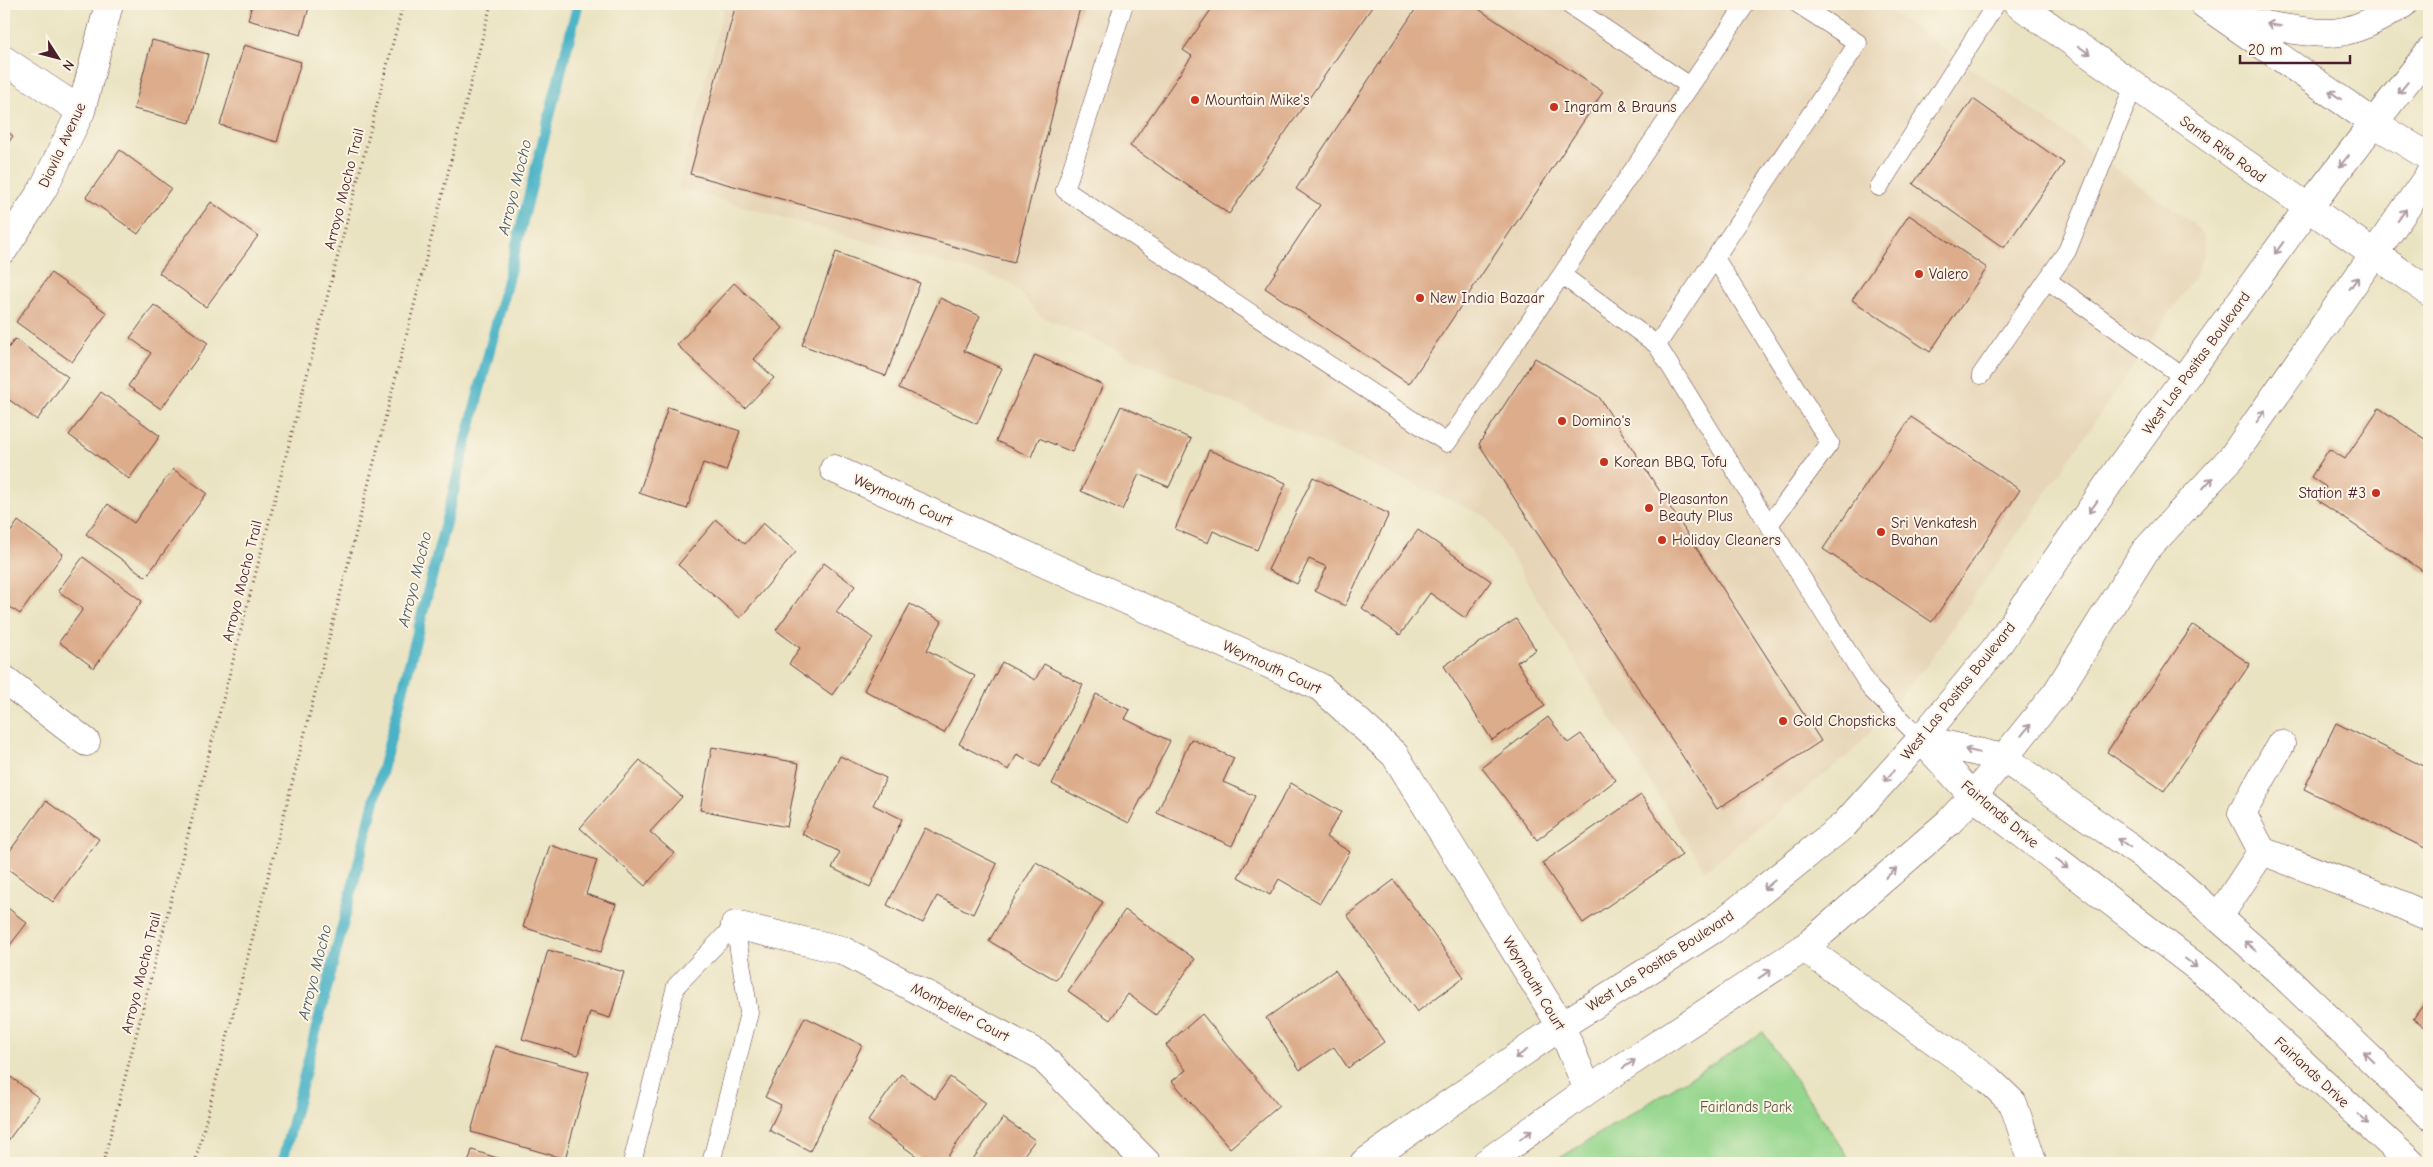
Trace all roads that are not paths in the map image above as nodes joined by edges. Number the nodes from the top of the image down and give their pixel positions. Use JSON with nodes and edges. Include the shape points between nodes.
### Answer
{"nodes":[{"id":1,"x":109,"y":4,"type":"edge"},
{"id":2,"x":1124,"y":4,"type":"edge"},
{"id":3,"x":1568,"y":4,"type":"edge"},
{"id":4,"x":1746,"y":4,"type":"edge"},
{"id":5,"x":1798,"y":4,"type":"edge"},
{"id":6,"x":1996,"y":4,"type":"edge"},
{"id":7,"x":2018,"y":4,"type":"edge"},
{"id":8,"x":2403,"y":4,"type":"edge"},
{"id":9,"x":2214,"y":11,"type":"edge"},
{"id":10,"x":2429,"y":52,"type":"edge"},
{"id":11,"x":4,"y":60,"type":"edge"},
{"id":12,"x":2134,"y":85,"type":"junction"},
{"id":13,"x":1690,"y":86,"type":"junction"},
{"id":14,"x":81,"y":111,"type":"junction"},
{"id":15,"x":2374,"y":123,"type":"junction"},
{"id":16,"x":2429,"y":157,"type":"edge"},
{"id":17,"x":2429,"y":175,"type":"edge"},
{"id":18,"x":1880,"y":187,"type":"dead end"},
{"id":19,"x":2308,"y":208,"type":"junction"},
{"id":20,"x":4,"y":249,"type":"edge"},
{"id":21,"x":2374,"y":254,"type":"junction"},
{"id":22,"x":1715,"y":258,"type":"junction"},
{"id":23,"x":1562,"y":275,"type":"junction"},
{"id":24,"x":2047,"y":280,"type":"junction"},
{"id":25,"x":2429,"y":292,"type":"edge"},
{"id":26,"x":1657,"y":345,"type":"junction"},
{"id":27,"x":1981,"y":375,"type":"dead end"},
{"id":28,"x":2184,"y":378,"type":"junction"},
{"id":29,"x":834,"y":469,"type":"dead end"},
{"id":30,"x":1769,"y":525,"type":"junction"},
{"id":31,"x":4,"y":679,"type":"edge"},
{"id":32,"x":1921,"y":739,"type":"junction"},
{"id":33,"x":86,"y":742,"type":"dead end"},
{"id":34,"x":2281,"y":744,"type":"dead end"},
{"id":35,"x":2003,"y":758,"type":"junction"},
{"id":36,"x":1973,"y":796,"type":"junction"},
{"id":37,"x":2262,"y":851,"type":"junction"},
{"id":38,"x":2429,"y":917,"type":"edge"},
{"id":39,"x":2218,"y":918,"type":"junction"},
{"id":40,"x":735,"y":925,"type":"junction"},
{"id":41,"x":1804,"y":948,"type":"junction"},
{"id":42,"x":1561,"y":1026,"type":"junction"},
{"id":43,"x":1588,"y":1090,"type":"junction"},
{"id":44,"x":2429,"y":1115,"type":"edge"},
{"id":45,"x":632,"y":1163,"type":"edge"},
{"id":46,"x":710,"y":1163,"type":"edge"},
{"id":47,"x":1147,"y":1163,"type":"edge"},
{"id":48,"x":1364,"y":1163,"type":"edge"},
{"id":49,"x":1486,"y":1163,"type":"edge"},
{"id":50,"x":2033,"y":1163,"type":"edge"},
{"id":51,"x":2411,"y":1163,"type":"edge"}],
"edges":[{"from":1,"to":14,"type":"street","name":"Diavila Avenue"},
{"from":2,"to":23,"type":"lane","via":[[1066,190],[1447,443]]},
{"from":3,"to":13,"type":"lane"},
{"from":4,"to":13,"type":"lane"},
{"from":5,"to":22,"type":"lane","via":[[1858,43]]},
{"from":6,"to":18,"type":"lane"},
{"from":7,"to":12,"type":"street","name":"Santa Rita Road","one_way":true},
{"from":8,"to":9,"type":"street","one_way":true,"via":[[2353,28],[2326,33]]},
{"from":15,"to":9,"type":"street","one_way":true},
{"from":10,"to":15,"type":"street","name":"West Las Positas Boulevard","one_way":true},
{"from":11,"to":14,"type":"street"},
{"from":12,"to":19,"type":"street","name":"Santa Rita Road"},
{"from":12,"to":24,"type":"lane","via":[[2067,251]]},
{"from":13,"to":23,"type":"lane"},
{"from":14,"to":20,"type":"street","name":"Diavila Avenue","via":[[43,190]]},
{"from":15,"to":16,"type":"street"},
{"from":15,"to":19,"type":"street","name":"West Las Positas Boulevard","one_way":true},
{"from":21,"to":17,"type":"street","one_way":true},
{"from":19,"to":21,"type":"street","name":"Santa Rita Road"},
{"from":19,"to":28,"type":"street","name":"West Las Positas Boulevard","one_way":true},
{"from":21,"to":25,"type":"street","name":"Santa Rita Road"},
{"from":35,"to":21,"type":"street","one_way":true,"via":[[2057,692],[2145,551],[2233,456]]},
{"from":22,"to":26,"type":"lane"},
{"from":22,"to":30,"type":"lane","via":[[1830,443]]},
{"from":23,"to":26,"type":"lane"},
{"from":24,"to":27,"type":"lane"},
{"from":24,"to":28,"type":"lane"},
{"from":26,"to":30,"type":"lane"},
{"from":28,"to":32,"type":"street","name":"West Las Positas Boulevard","one_way":true,"via":[[1995,649]]},
{"from":29,"to":42,"type":"street","name":"Weymouth Court","via":[[1320,687],[1395,755]]},
{"from":30,"to":32,"type":"lane","via":[[1871,689]]},
{"from":31,"to":33,"type":"street"},
{"from":35,"to":32,"type":"street","one_way":true},
{"from":32,"to":36,"type":"street","name":"Fairlands Drive"},
{"from":32,"to":42,"type":"street","name":"West Las Positas Boulevard","one_way":true,"via":[[1844,825],[1714,929]]},
{"from":34,"to":37,"type":"street","via":[[2242,813]]},
{"from":35,"to":36,"type":"street"},
{"from":39,"to":35,"type":"street","one_way":true,"via":[[2166,872]]},
{"from":41,"to":36,"type":"street","one_way":true,"via":[[1949,822]]},
{"from":36,"to":51,"type":"street","name":"Fairlands Drive","one_way":true,"via":[[2207,975]]},
{"from":37,"to":38,"type":"street","via":[[2388,898]]},
{"from":37,"to":39,"type":"street"},
{"from":44,"to":39,"type":"street","one_way":true,"via":[[2278,970]]},
{"from":40,"to":45,"type":"lane","via":[[676,986]]},
{"from":40,"to":46,"type":"lane","via":[[749,1014]]},
{"from":40,"to":47,"type":"street","name":"Montpelier Court","via":[[842,950],[1040,1054]]},
{"from":43,"to":41,"type":"street","one_way":true},
{"from":41,"to":50,"type":"street","via":[[1988,1079],[2013,1103]]},
{"from":42,"to":43,"type":"street","name":"Weymouth Court"},
{"from":42,"to":48,"type":"street","name":"West Las Positas Boulevard","one_way":true},
{"from":49,"to":43,"type":"street","one_way":true}]}
